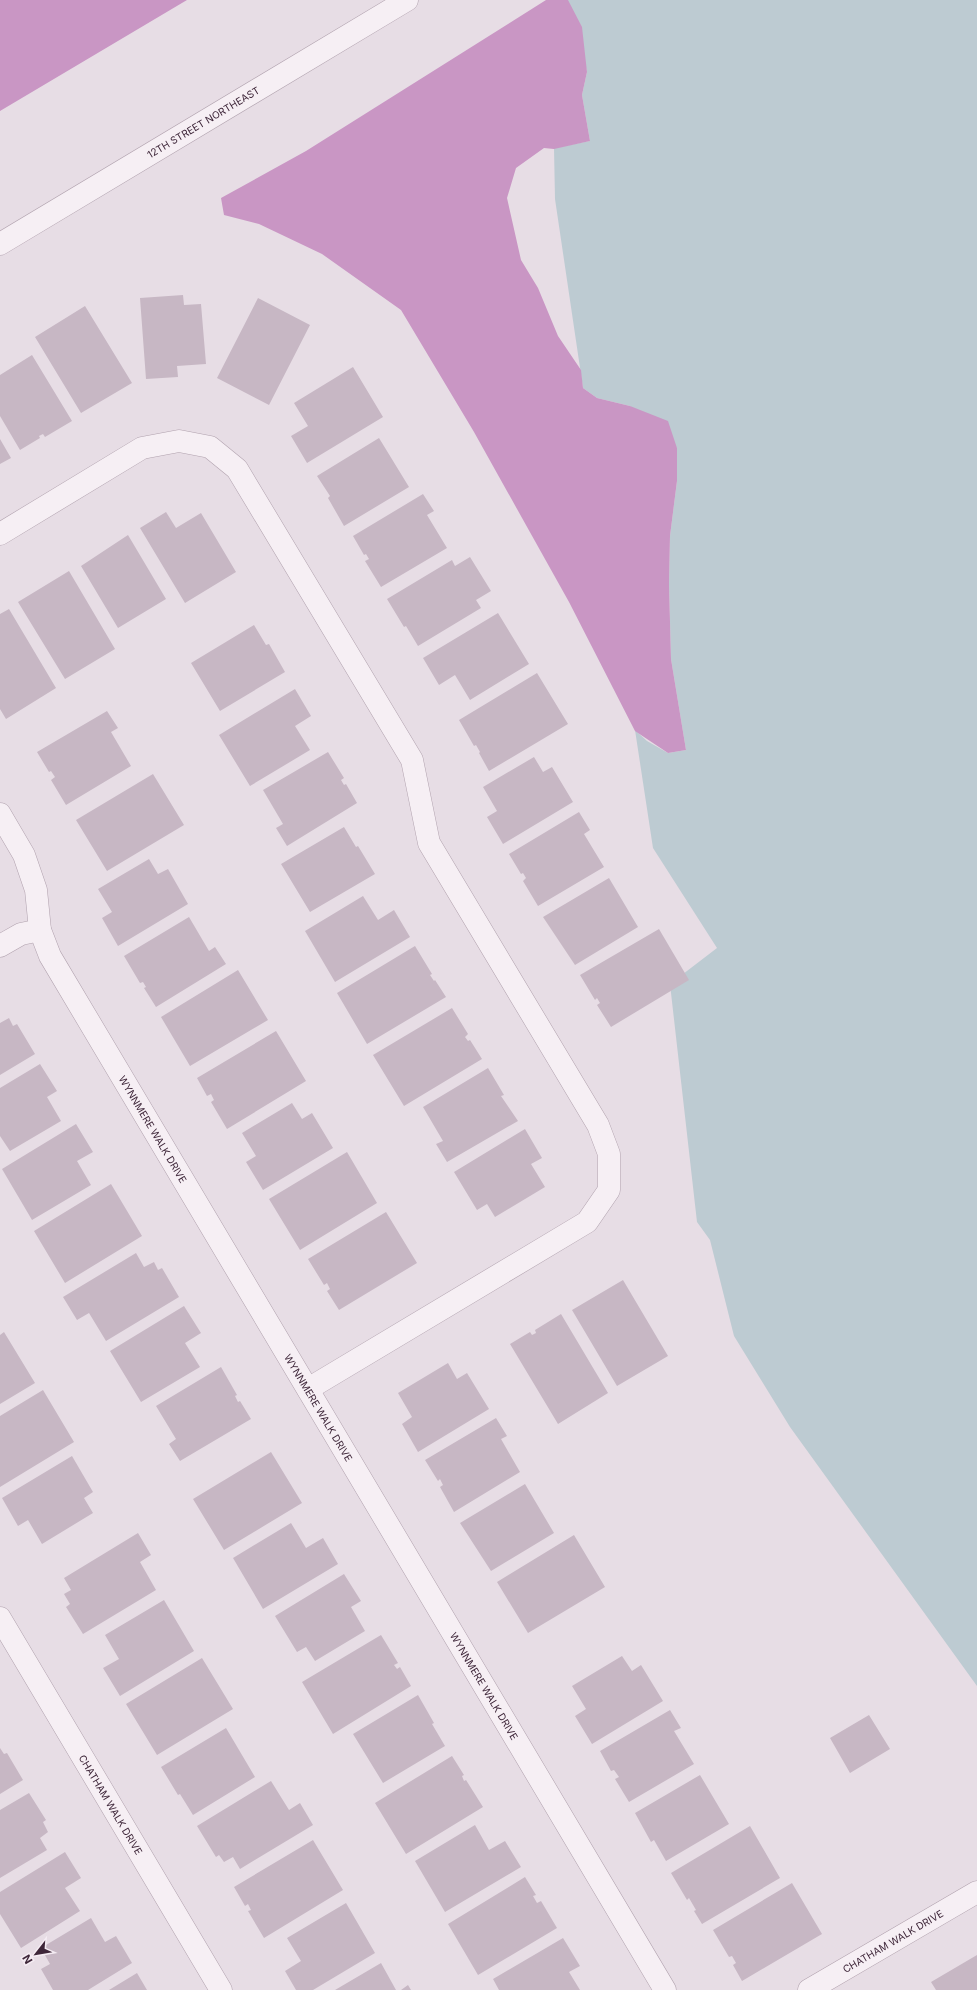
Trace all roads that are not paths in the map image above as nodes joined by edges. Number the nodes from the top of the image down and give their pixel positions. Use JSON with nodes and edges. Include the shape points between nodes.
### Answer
{"nodes":[{"id":1,"x":407,"y":0,"type":"edge"},
{"id":2,"x":0,"y":244,"type":"edge"},
{"id":3,"x":0,"y":534,"type":"edge"},
{"id":4,"x":0,"y":814,"type":"edge"},
{"id":5,"x":40,"y":930,"type":"junction"},
{"id":6,"x":0,"y":946,"type":"edge"},
{"id":7,"x":308,"y":1389,"type":"junction"},
{"id":8,"x":0,"y":1618,"type":"edge"},
{"id":9,"x":977,"y":1892,"type":"edge"},
{"id":10,"x":221,"y":1990,"type":"edge"},
{"id":11,"x":665,"y":1990,"type":"edge"},
{"id":12,"x":809,"y":1990,"type":"edge"}],
"edges":[{"from":1,"to":2,"type":"street","name":"12TH STREET NORTHEAST"},
{"from":3,"to":7,"type":"street","via":[[142,448],[178,441],[210,447],[236,469],[412,760],[429,843],[598,1125],[609,1154],[609,1190],[587,1222]]},
{"from":4,"to":5,"type":"street","name":"WYNNMERE WALK DRIVE","via":[[26,862],[36,890]]},
{"from":5,"to":6,"type":"street","via":[[21,934]]},
{"from":5,"to":7,"type":"street","name":"WYNNMERE WALK DRIVE","via":[[50,956]]},
{"from":7,"to":11,"type":"street","name":"WYNNMERE WALK DRIVE"},
{"from":8,"to":10,"type":"street","name":"CHATHAM WALK DRIVE"},
{"from":9,"to":12,"type":"street","name":"CHATHAM WALK DRIVE"}]}
